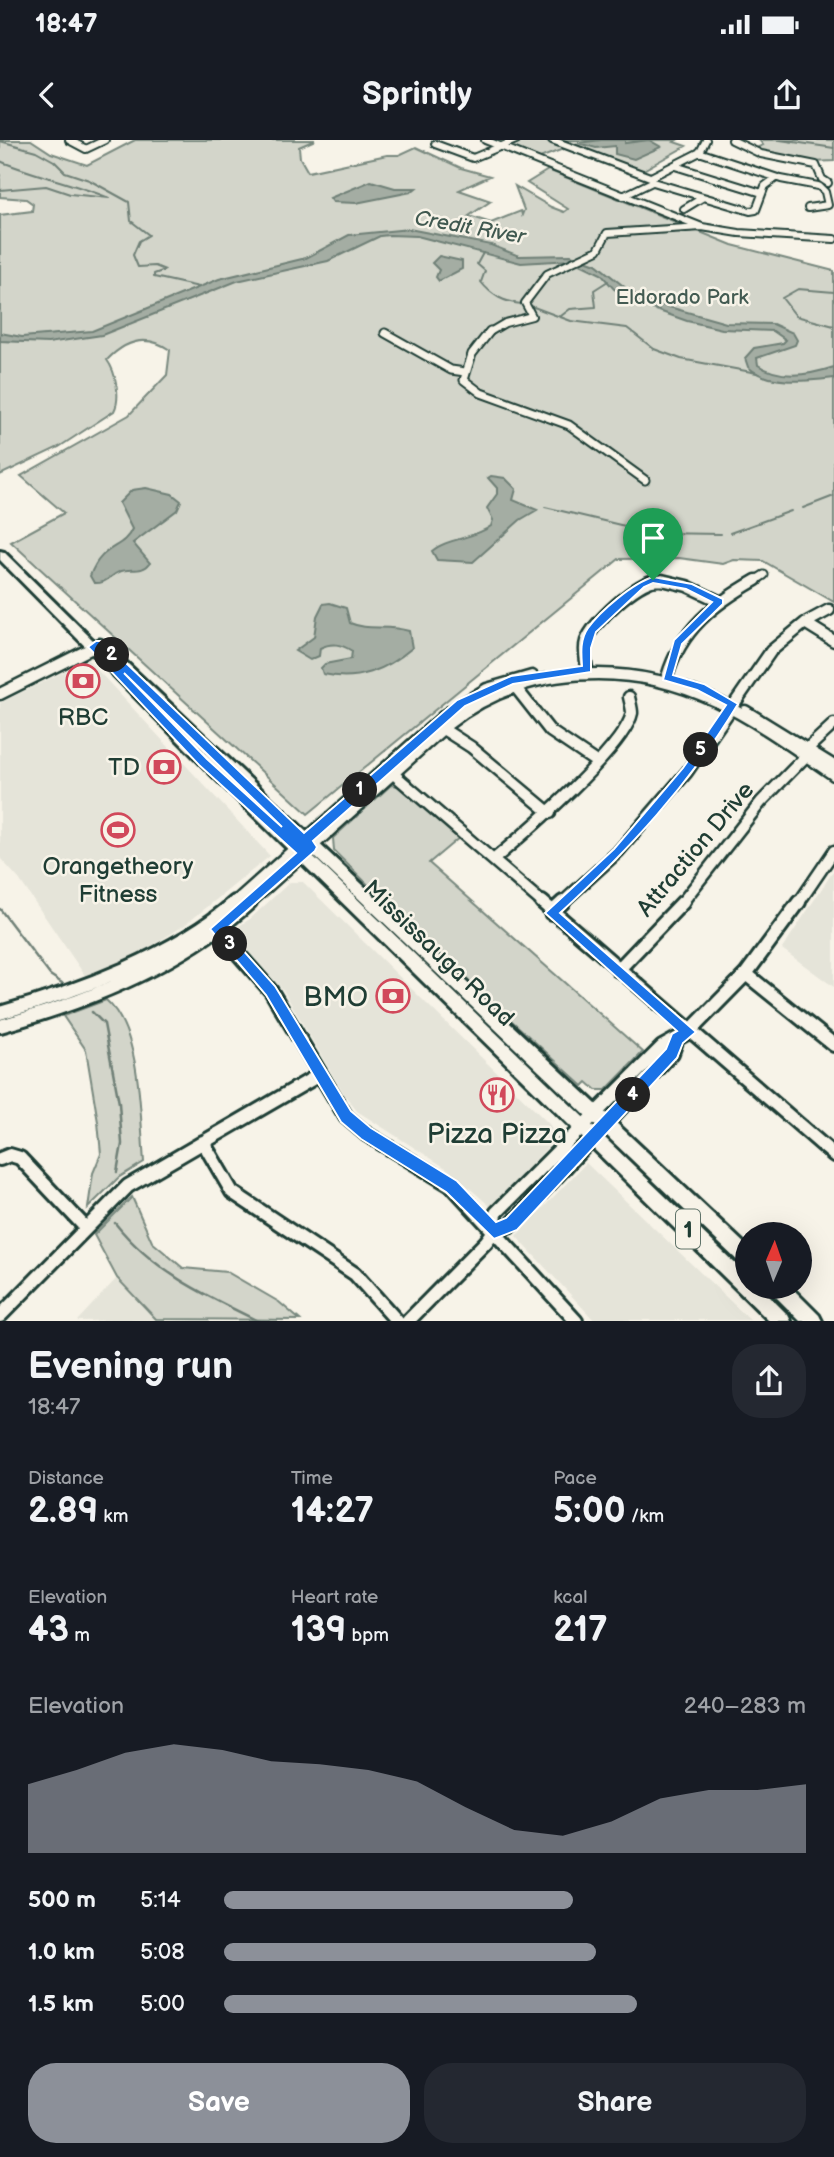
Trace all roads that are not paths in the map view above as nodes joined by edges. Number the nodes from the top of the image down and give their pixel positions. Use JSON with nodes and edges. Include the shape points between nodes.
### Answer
{"nodes":[{"id":1,"x":69,"y":140,"type":"edge"},
{"id":2,"x":105,"y":140,"type":"edge"},
{"id":3,"x":485,"y":140,"type":"edge"},
{"id":4,"x":516,"y":140,"type":"edge"},
{"id":5,"x":552,"y":140,"type":"edge"},
{"id":6,"x":706,"y":140,"type":"edge"},
{"id":7,"x":732,"y":140,"type":"edge"},
{"id":8,"x":435,"y":144,"type":"dead end"},
{"id":9,"x":501,"y":147,"type":"junction"},
{"id":10,"x":699,"y":152,"type":"junction"},
{"id":11,"x":675,"y":166,"type":"junction"},
{"id":12,"x":776,"y":178,"type":"junction"},
{"id":13,"x":652,"y":179,"type":"junction"},
{"id":14,"x":825,"y":185,"type":"edge"},
{"id":15,"x":762,"y":194,"type":"junction"},
{"id":16,"x":623,"y":196,"type":"junction"},
{"id":17,"x":702,"y":198,"type":"junction"},
{"id":18,"x":808,"y":208,"type":"dead end"},
{"id":19,"x":684,"y":209,"type":"dead end"},
{"id":20,"x":702,"y":227,"type":"junction"},
{"id":21,"x":834,"y":239,"type":"edge"},
{"id":22,"x":385,"y":333,"type":"dead end"},
{"id":23,"x":465,"y":372,"type":"junction"},
{"id":24,"x":645,"y":480,"type":"dead end"},
{"id":25,"x":0,"y":554,"type":"edge"},
{"id":26,"x":764,"y":575,"type":"dead end"},
{"id":27,"x":719,"y":601,"type":"junction"},
{"id":28,"x":829,"y":610,"type":"dead end"},
{"id":29,"x":66,"y":618,"type":"joint"},
{"id":30,"x":804,"y":623,"type":"junction"},
{"id":31,"x":834,"y":641,"type":"edge"},
{"id":32,"x":94,"y":643,"type":"junction"},
{"id":33,"x":587,"y":669,"type":"junction"},
{"id":34,"x":667,"y":677,"type":"junction"},
{"id":35,"x":513,"y":684,"type":"junction"},
{"id":36,"x":0,"y":693,"type":"edge"},
{"id":37,"x":629,"y":697,"type":"dead end"},
{"id":38,"x":731,"y":706,"type":"junction"},
{"id":39,"x":834,"y":724,"type":"edge"},
{"id":40,"x":443,"y":729,"type":"junction"},
{"id":41,"x":806,"y":752,"type":"junction"},
{"id":42,"x":596,"y":762,"type":"junction"},
{"id":43,"x":834,"y":765,"type":"edge"},
{"id":44,"x":389,"y":771,"type":"junction"},
{"id":45,"x":834,"y":775,"type":"edge"},
{"id":46,"x":550,"y":813,"type":"junction"},
{"id":47,"x":304,"y":847,"type":"junction"},
{"id":48,"x":834,"y":851,"type":"edge"},
{"id":49,"x":494,"y":860,"type":"junction"},
{"id":50,"x":551,"y":913,"type":"junction"},
{"id":51,"x":213,"y":925,"type":"junction"},
{"id":52,"x":618,"y":970,"type":"junction"},
{"id":53,"x":746,"y":974,"type":"junction"},
{"id":54,"x":0,"y":1013,"type":"edge"},
{"id":55,"x":0,"y":1026,"type":"edge"},
{"id":56,"x":683,"y":1035,"type":"junction"},
{"id":57,"x":834,"y":1045,"type":"edge"},
{"id":58,"x":319,"y":1075,"type":"junction"},
{"id":59,"x":594,"y":1125,"type":"junction"},
{"id":60,"x":203,"y":1142,"type":"junction"},
{"id":61,"x":834,"y":1155,"type":"edge"},
{"id":62,"x":0,"y":1159,"type":"edge"},
{"id":63,"x":85,"y":1227,"type":"junction"},
{"id":64,"x":494,"y":1231,"type":"junction"},
{"id":65,"x":735,"y":1248,"type":"edge"},
{"id":66,"x":790,"y":1299,"type":"edge"},
{"id":67,"x":0,"y":1316,"type":"edge"},
{"id":68,"x":397,"y":1321,"type":"edge"},
{"id":69,"x":408,"y":1321,"type":"edge"},
{"id":70,"x":576,"y":1321,"type":"edge"},
{"id":71,"x":782,"y":1321,"type":"edge"},
{"id":72,"x":813,"y":1321,"type":"edge"}],
"edges":[{"from":1,"to":2,"type":"street","via":[[86,149]]},
{"from":3,"to":9,"type":"street"},
{"from":4,"to":9,"type":"street"},
{"from":5,"to":13,"type":"street"},
{"from":6,"to":10,"type":"street"},
{"from":7,"to":14,"type":"street","via":[[783,160],[816,165]]},
{"from":8,"to":9,"type":"street","via":[[470,158]]},
{"from":9,"to":16,"type":"street"},
{"from":10,"to":11,"type":"street"},
{"from":10,"to":12,"type":"street"},
{"from":11,"to":13,"type":"street"},
{"from":11,"to":15,"type":"street"},
{"from":12,"to":14,"type":"street"},
{"from":12,"to":15,"type":"street","via":[[765,185]]},
{"from":13,"to":16,"type":"street"},
{"from":13,"to":17,"type":"street"},
{"from":14,"to":18,"type":"street","via":[[827,206]]},
{"from":15,"to":17,"type":"street","via":[[756,210],[750,211]]},
{"from":16,"to":20,"type":"street"},
{"from":17,"to":19,"type":"street"},
{"from":20,"to":21,"type":"street"},
{"from":20,"to":23,"type":"street","via":[[607,233],[600,248],[541,278],[526,303],[531,316],[489,333]]},
{"from":22,"to":23,"type":"street","via":[[451,370]]},
{"from":23,"to":24,"type":"street","via":[[464,380],[475,390],[575,428]]},
{"from":25,"to":29,"type":"main road","name":"Mississauga Road","number":"1"},
{"from":26,"to":27,"type":"street"},
{"from":27,"to":33,"type":"street","via":[[688,586],[646,582],[592,631],[586,648]]},
{"from":27,"to":34,"type":"street","via":[[677,643]]},
{"from":28,"to":30,"type":"street"},
{"from":29,"to":32,"type":"main road","name":"Mississauga Road","number":"1"},
{"from":30,"to":31,"type":"street"},
{"from":30,"to":38,"type":"street","via":[[771,651]]},
{"from":32,"to":36,"type":"street"},
{"from":32,"to":47,"type":"main road","name":"Mississauga Road","number":"1"},
{"from":33,"to":34,"type":"street"},
{"from":33,"to":35,"type":"street"},
{"from":34,"to":38,"type":"street","via":[[700,687]]},
{"from":35,"to":38,"type":"street","via":[[571,676],[630,677]]},
{"from":35,"to":40,"type":"street","via":[[473,705]]},
{"from":35,"to":42,"type":"street","via":[[550,732]]},
{"from":35,"to":44,"type":"street","via":[[461,703]]},
{"from":37,"to":42,"type":"street","via":[[629,722]]},
{"from":38,"to":41,"type":"street"},
{"from":38,"to":50,"type":"street","via":[[687,772],[618,852]]},
{"from":39,"to":41,"type":"street","name":"Attraction Drive"},
{"from":40,"to":44,"type":"street"},
{"from":40,"to":46,"type":"street"},
{"from":41,"to":43,"type":"street"},
{"from":41,"to":45,"type":"street"},
{"from":41,"to":52,"type":"street","name":"Attraction Drive","via":[[688,897]]},
{"from":42,"to":46,"type":"street"},
{"from":44,"to":47,"type":"street"},
{"from":44,"to":49,"type":"street"},
{"from":46,"to":49,"type":"street"},
{"from":47,"to":51,"type":"street","via":[[235,916]]},
{"from":47,"to":59,"type":"main road","name":"Mississauga Road","number":"1"},
{"from":48,"to":53,"type":"street"},
{"from":49,"to":50,"type":"street"},
{"from":50,"to":52,"type":"street"},
{"from":51,"to":54,"type":"street","via":[[103,979]]},
{"from":51,"to":55,"type":"street","via":[[161,963],[111,988]]},
{"from":51,"to":58,"type":"street","via":[[271,991]]},
{"from":52,"to":56,"type":"street"},
{"from":53,"to":56,"type":"street"},
{"from":53,"to":57,"type":"street"},
{"from":56,"to":59,"type":"street","via":[[672,1053]]},
{"from":56,"to":61,"type":"street"},
{"from":58,"to":60,"type":"street"},
{"from":58,"to":64,"type":"street","via":[[352,1123],[452,1186]]},
{"from":59,"to":64,"type":"street","via":[[511,1225]]},
{"from":59,"to":65,"type":"main road","name":"Mississauga Road","number":"1"},
{"from":59,"to":71,"type":"main road","name":"Mississauga Road","number":"1"},
{"from":60,"to":63,"type":"street","via":[[128,1186]]},
{"from":60,"to":68,"type":"street","via":[[232,1192],[355,1274]]},
{"from":62,"to":63,"type":"street","via":[[20,1158]]},
{"from":63,"to":67,"type":"street"},
{"from":64,"to":69,"type":"street"},
{"from":64,"to":70,"type":"street"},
{"from":66,"to":72,"type":"main road"}]}
